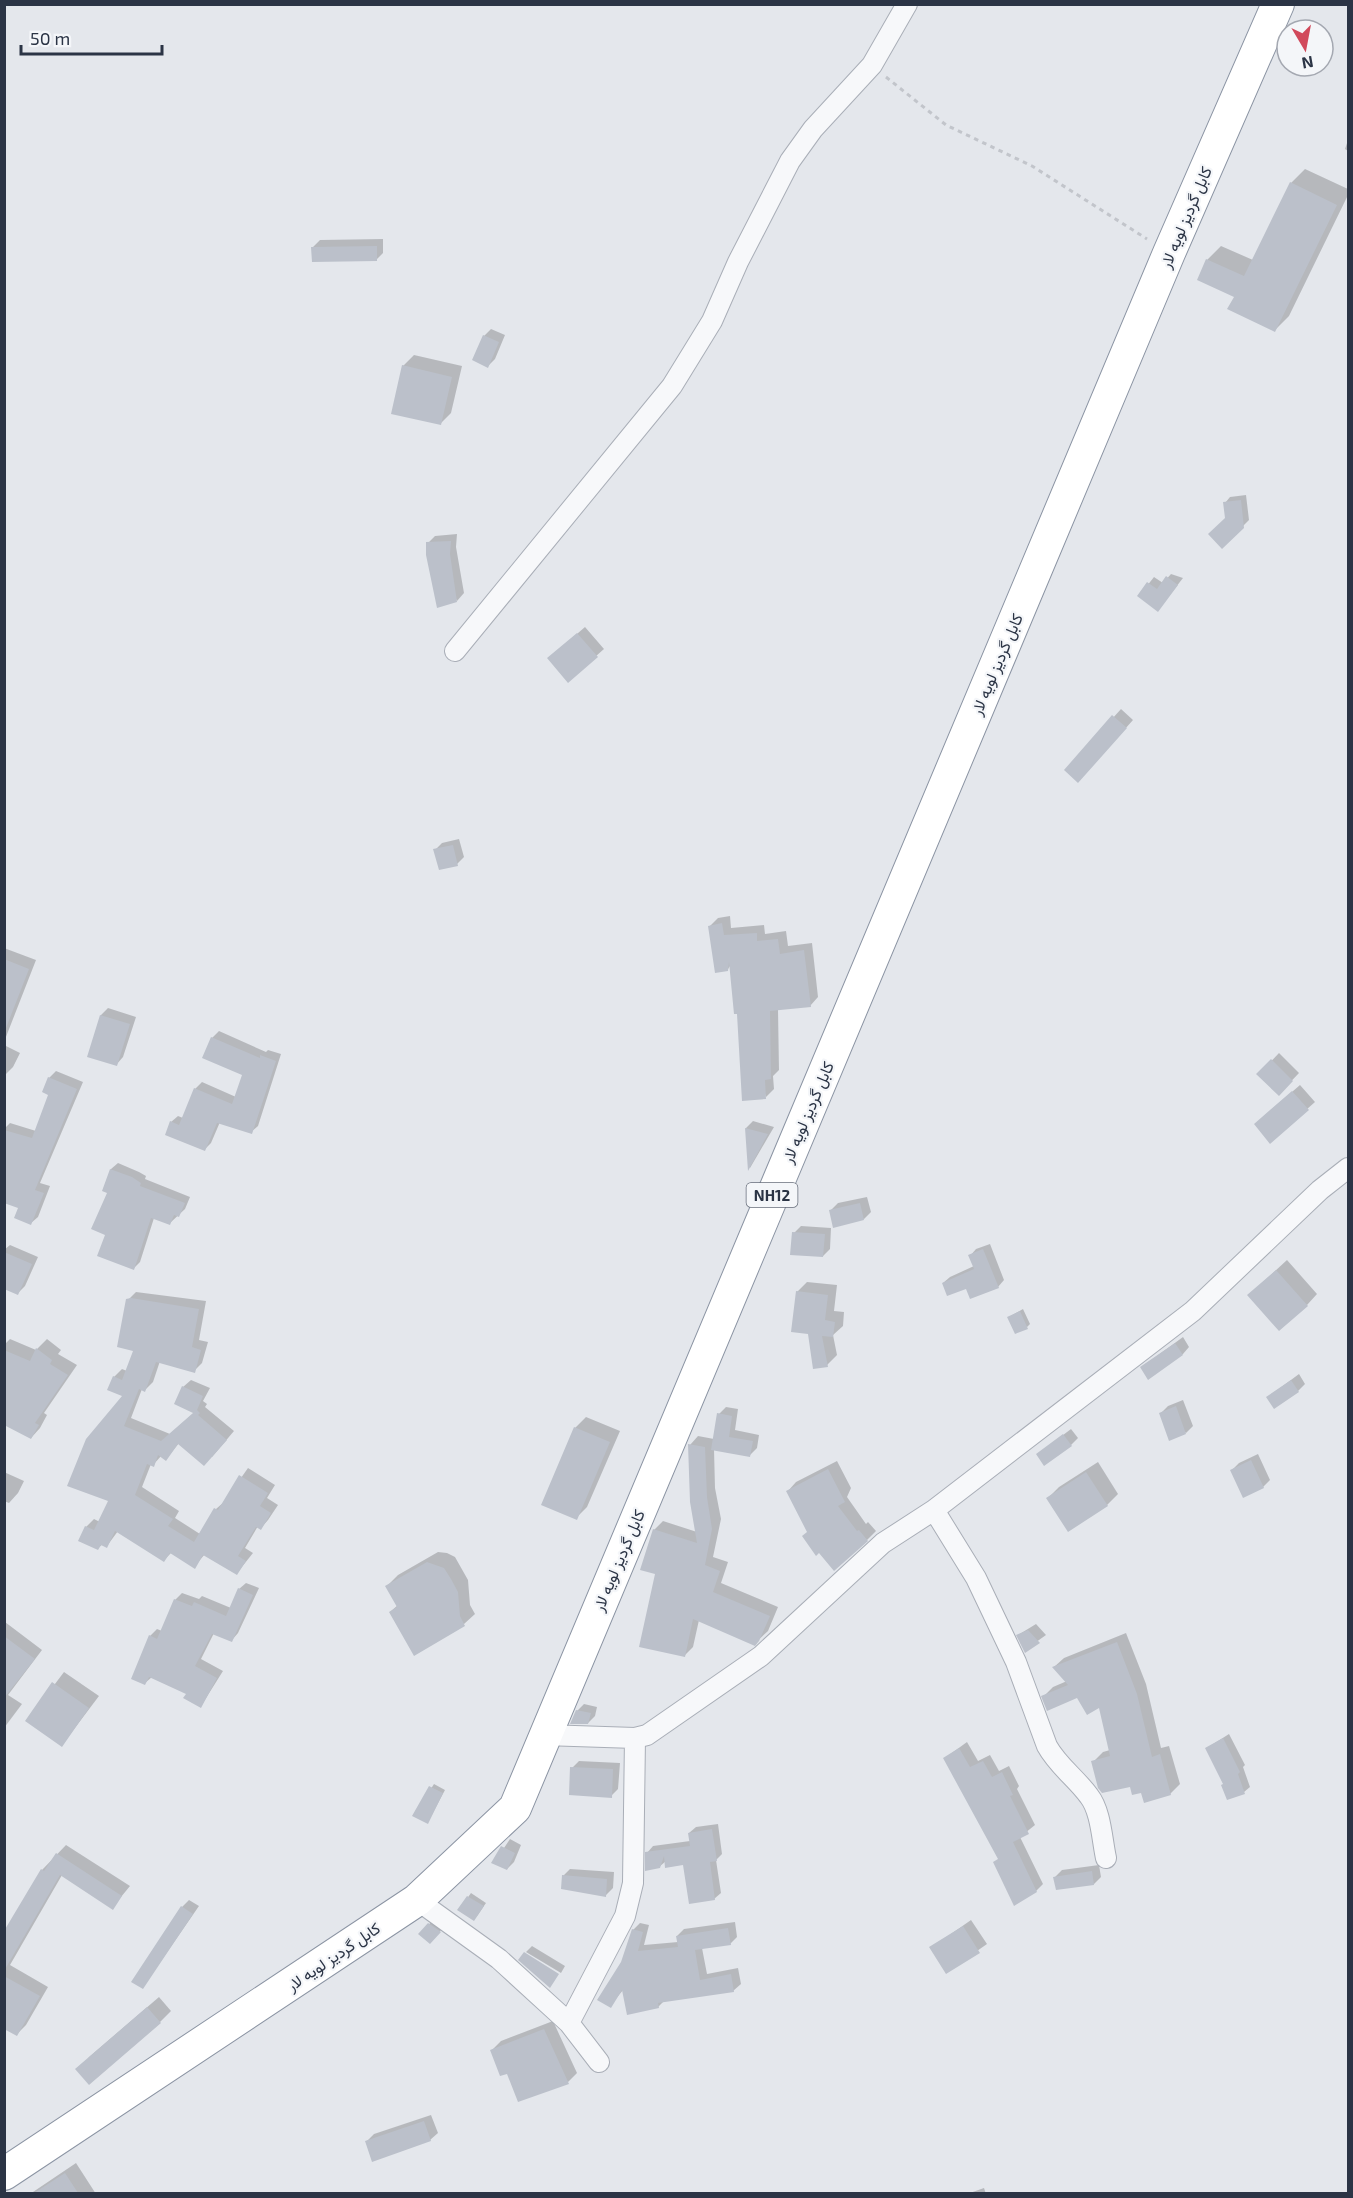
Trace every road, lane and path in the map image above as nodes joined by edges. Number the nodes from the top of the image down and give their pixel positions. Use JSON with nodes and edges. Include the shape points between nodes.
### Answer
{"nodes":[{"id":1,"x":907,"y":4,"type":"edge"},
{"id":2,"x":1278,"y":4,"type":"edge"},
{"id":3,"x":872,"y":65,"type":"junction"},
{"id":4,"x":1169,"y":253,"type":"junction"},
{"id":5,"x":455,"y":651,"type":"dead end"},
{"id":6,"x":1348,"y":1168,"type":"edge"},
{"id":7,"x":934,"y":1510,"type":"junction"},
{"id":8,"x":544,"y":1735,"type":"junction"},
{"id":9,"x":635,"y":1738,"type":"junction"},
{"id":10,"x":1106,"y":1858,"type":"dead end"},
{"id":11,"x":417,"y":1900,"type":"junction"},
{"id":12,"x":569,"y":2023,"type":"junction"},
{"id":13,"x":599,"y":2062,"type":"dead end"},
{"id":14,"x":4,"y":2174,"type":"edge"}],
"edges":[{"from":1,"to":3,"type":"street"},
{"from":2,"to":4,"type":"highway","name":"کابل گردیز لویه لار","number":"NH12"},
{"from":3,"to":4,"type":"path","via":[[946,125],[1032,165]]},
{"from":3,"to":5,"type":"street","via":[[813,129],[790,161],[712,321],[672,386]]},
{"from":4,"to":8,"type":"highway","name":"کابل گردیز لویه لار","number":"NH12"},
{"from":6,"to":7,"type":"street","via":[[1193,1311]]},
{"from":7,"to":9,"type":"street","via":[[883,1543],[760,1656],[647,1735]]},
{"from":7,"to":10,"type":"street","via":[[981,1588],[1016,1662],[1047,1746],[1094,1805]]},
{"from":8,"to":9,"type":"street"},
{"from":8,"to":11,"type":"highway","name":"کابل گردیز لویه لار","number":"NH12","via":[[515,1808]]},
{"from":9,"to":12,"type":"street","via":[[633,1883],[625,1916]]},
{"from":11,"to":12,"type":"street","via":[[499,1959]]},
{"from":11,"to":14,"type":"highway","name":"کابل گردیز لویه لار","number":"NH12"},
{"from":12,"to":13,"type":"street"}]}
